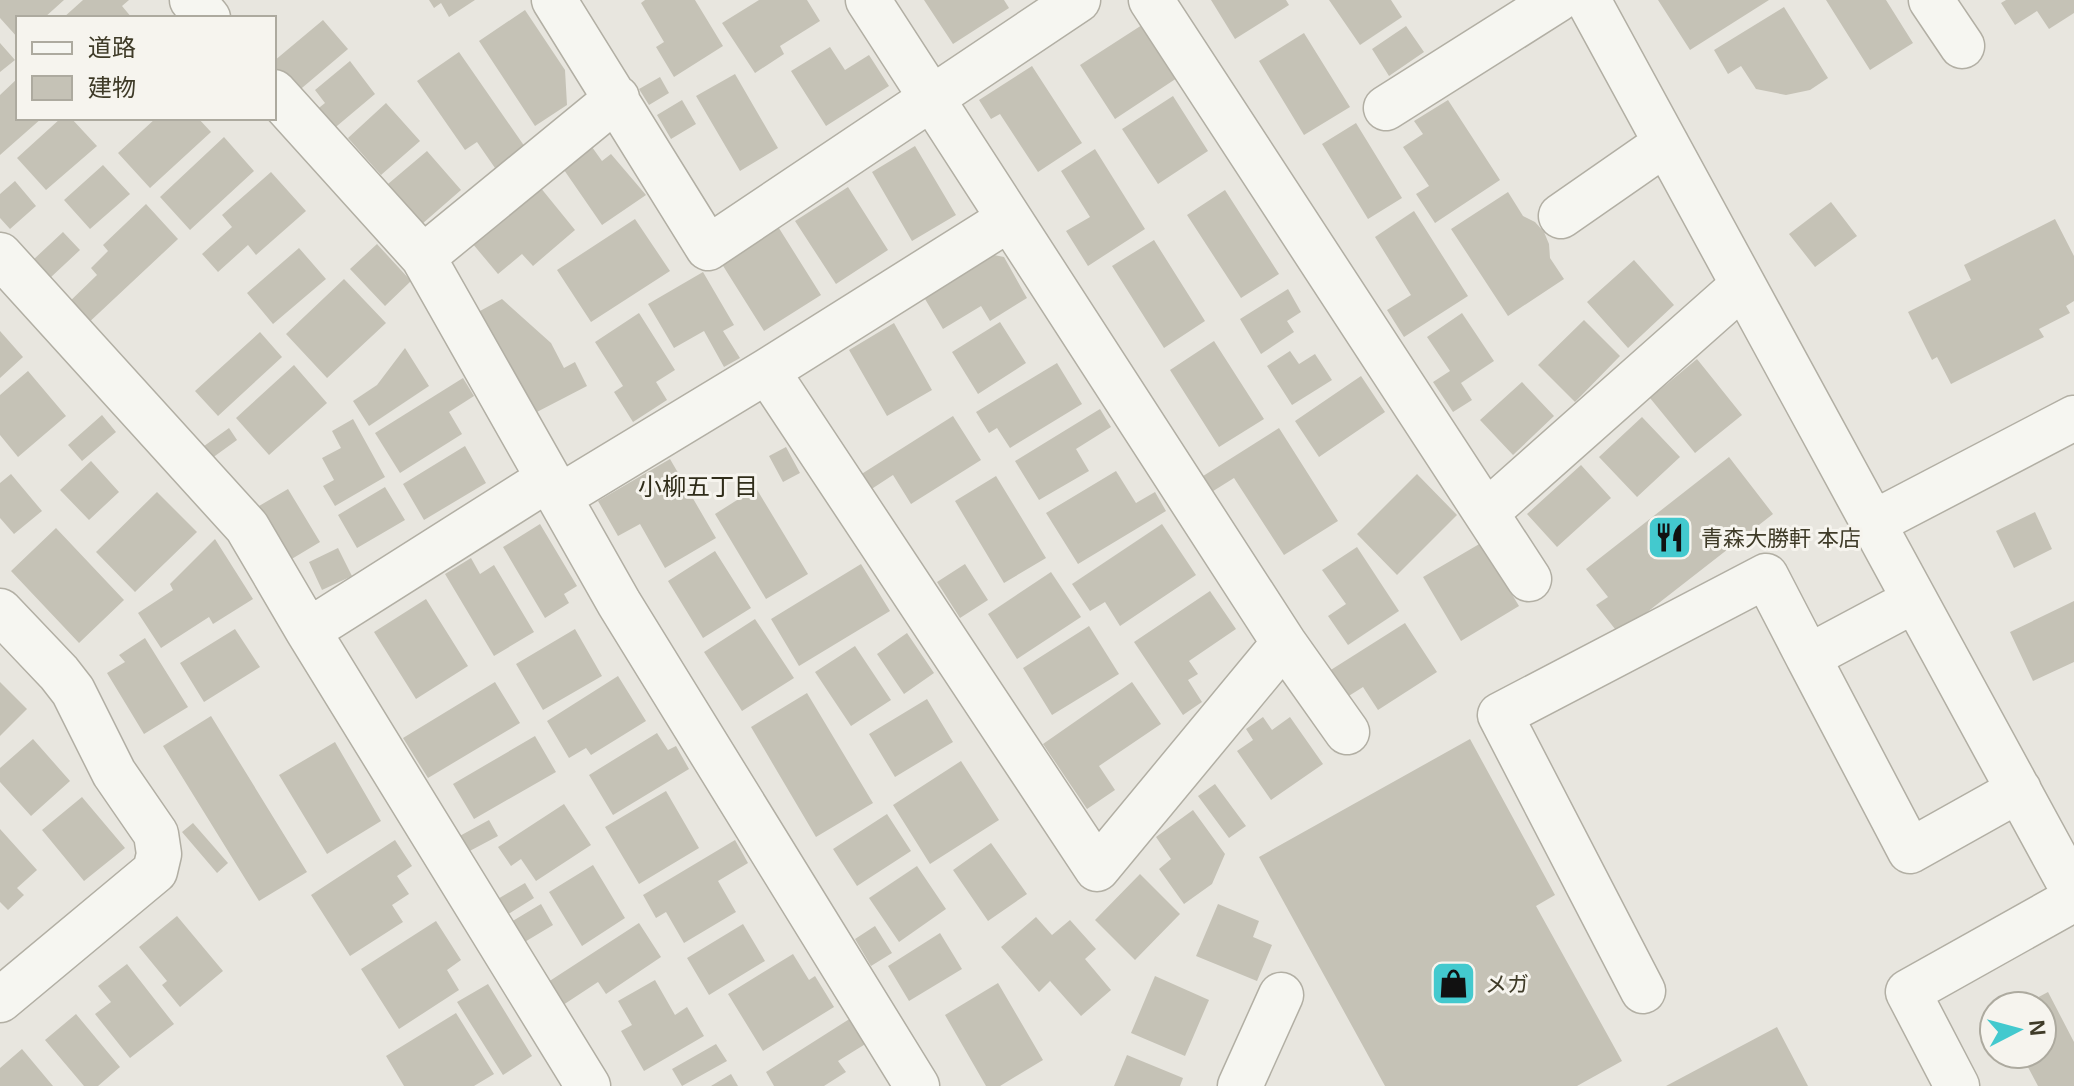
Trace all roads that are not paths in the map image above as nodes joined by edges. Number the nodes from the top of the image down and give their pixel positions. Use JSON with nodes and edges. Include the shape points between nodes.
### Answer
{"nodes":[{"id":1,"x":192,"y":0,"type":"edge"},
{"id":2,"x":554,"y":0,"type":"edge"},
{"id":3,"x":868,"y":0,"type":"edge"},
{"id":4,"x":1078,"y":0,"type":"edge"},
{"id":5,"x":1151,"y":0,"type":"edge"},
{"id":6,"x":1557,"y":0,"type":"edge"},
{"id":7,"x":1588,"y":0,"type":"edge"},
{"id":8,"x":1931,"y":0,"type":"edge"},
{"id":9,"x":206,"y":16,"type":"edge"},
{"id":10,"x":1962,"y":46,"type":"dead end"},
{"id":11,"x":276,"y":94,"type":"edge"},
{"id":12,"x":932,"y":97,"type":"junction"},
{"id":13,"x":617,"y":98,"type":"junction"},
{"id":14,"x":1386,"y":108,"type":"dead end"},
{"id":15,"x":1666,"y":143,"type":"junction"},
{"id":16,"x":1561,"y":216,"type":"dead end"},
{"id":17,"x":1009,"y":219,"type":"junction"},
{"id":18,"x":0,"y":255,"type":"edge"},
{"id":19,"x":423,"y":257,"type":"junction"},
{"id":20,"x":1743,"y":285,"type":"junction"},
{"id":21,"x":767,"y":371,"type":"junction"},
{"id":22,"x":2074,"y":418,"type":"edge"},
{"id":23,"x":554,"y":488,"type":"junction"},
{"id":24,"x":1487,"y":512,"type":"junction"},
{"id":25,"x":1873,"y":523,"type":"junction"},
{"id":26,"x":1529,"y":579,"type":"dead end"},
{"id":27,"x":1915,"y":600,"type":"junction"},
{"id":28,"x":0,"y":611,"type":"edge"},
{"id":29,"x":308,"y":631,"type":"junction"},
{"id":30,"x":1284,"y":643,"type":"junction"},
{"id":31,"x":1808,"y":657,"type":"junction"},
{"id":32,"x":1347,"y":732,"type":"dead end"},
{"id":33,"x":2019,"y":790,"type":"junction"},
{"id":34,"x":2074,"y":892,"type":"edge"},
{"id":35,"x":2074,"y":899,"type":"edge"},
{"id":36,"x":1643,"y":991,"type":"dead end"},
{"id":37,"x":1281,"y":995,"type":"dead end"},
{"id":38,"x":0,"y":1000,"type":"edge"},
{"id":39,"x":588,"y":1086,"type":"edge"},
{"id":40,"x":917,"y":1086,"type":"edge"},
{"id":41,"x":1240,"y":1086,"type":"edge"},
{"id":42,"x":1957,"y":1086,"type":"edge"}],
"edges":[{"from":1,"to":9,"type":"street"},
{"from":2,"to":13,"type":"street"},
{"from":3,"to":12,"type":"street"},
{"from":4,"to":12,"type":"street"},
{"from":5,"to":24,"type":"street"},
{"from":6,"to":14,"type":"street"},
{"from":7,"to":15,"type":"street"},
{"from":8,"to":10,"type":"street"},
{"from":11,"to":19,"type":"street"},
{"from":12,"to":13,"type":"street","via":[[708,248]]},
{"from":12,"to":17,"type":"street"},
{"from":13,"to":19,"type":"street"},
{"from":15,"to":16,"type":"street"},
{"from":15,"to":20,"type":"street"},
{"from":17,"to":21,"type":"street"},
{"from":17,"to":30,"type":"street"},
{"from":18,"to":29,"type":"street","via":[[247,527]]},
{"from":19,"to":23,"type":"street"},
{"from":20,"to":24,"type":"street"},
{"from":20,"to":25,"type":"street"},
{"from":21,"to":23,"type":"street"},
{"from":21,"to":30,"type":"street","via":[[1097,869]]},
{"from":22,"to":25,"type":"street"},
{"from":23,"to":29,"type":"street"},
{"from":23,"to":40,"type":"street"},
{"from":24,"to":26,"type":"street"},
{"from":25,"to":27,"type":"street"},
{"from":27,"to":31,"type":"street"},
{"from":27,"to":33,"type":"street"},
{"from":28,"to":38,"type":"street","via":[[73,691],[114,773],[156,834],[159,854],[155,871]]},
{"from":29,"to":39,"type":"street"},
{"from":30,"to":32,"type":"street"},
{"from":31,"to":33,"type":"street","via":[[1910,851]]},
{"from":31,"to":36,"type":"street","via":[[1766,576],[1500,715]]},
{"from":33,"to":34,"type":"street"},
{"from":35,"to":42,"type":"street","via":[[1908,992]]},
{"from":37,"to":41,"type":"street"}]}
